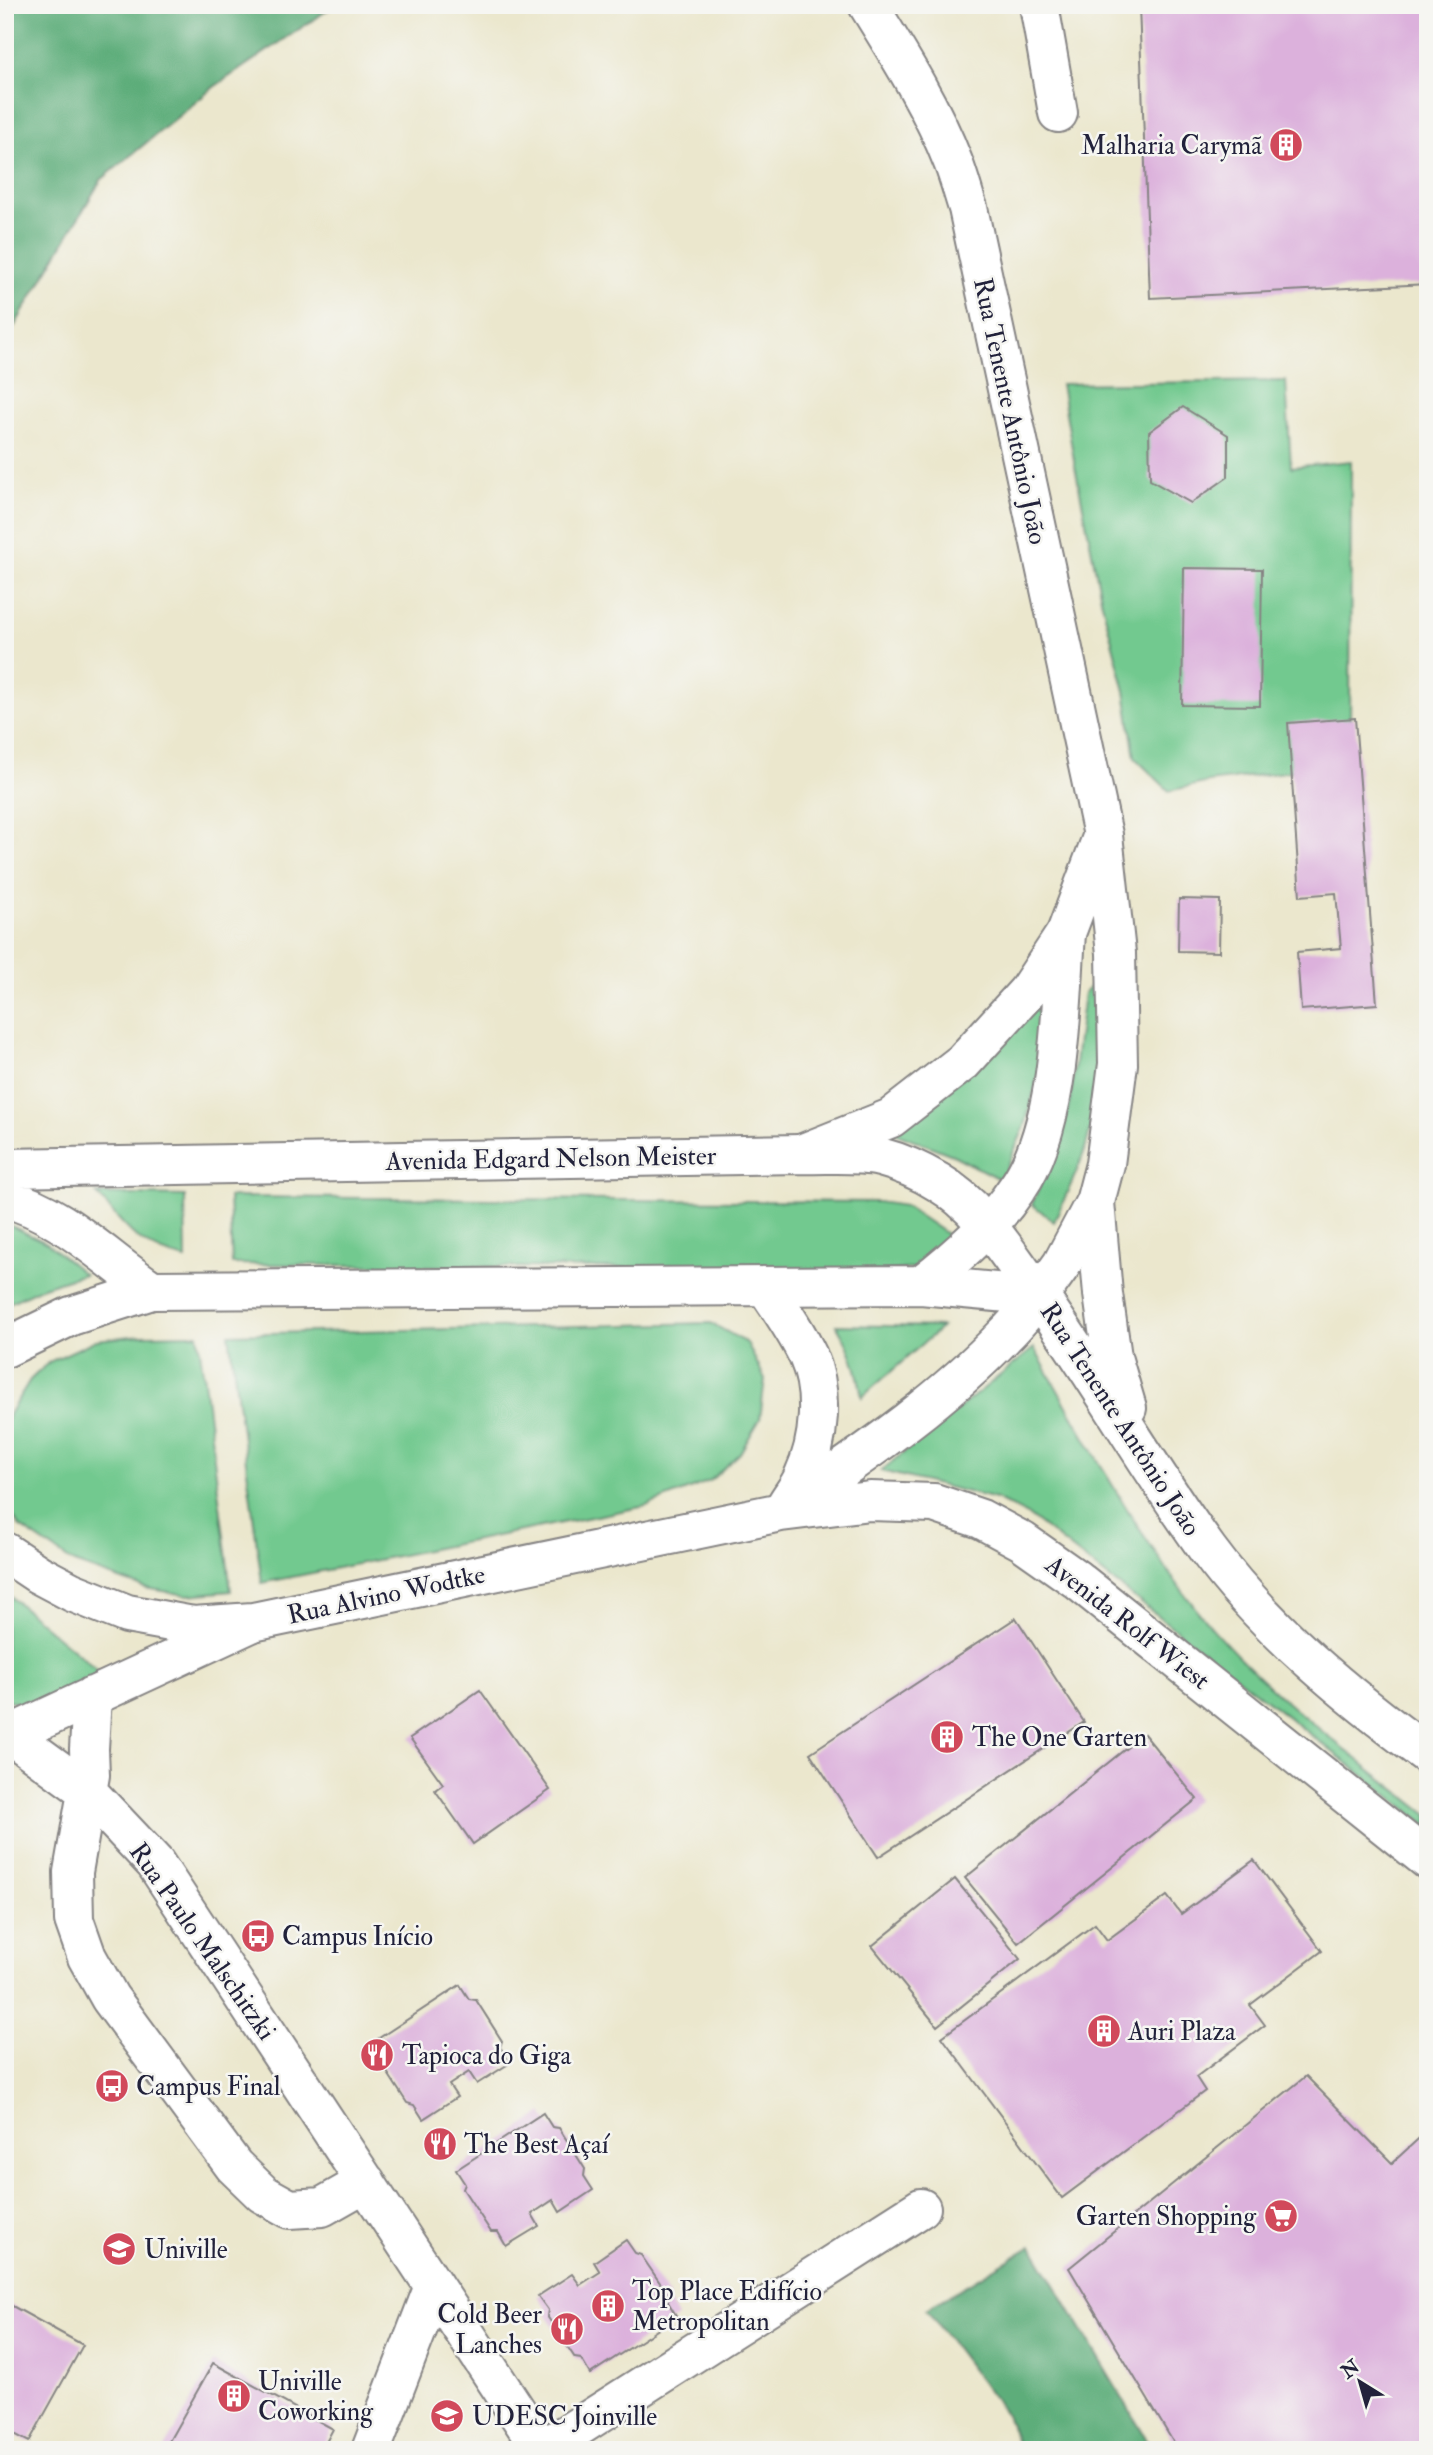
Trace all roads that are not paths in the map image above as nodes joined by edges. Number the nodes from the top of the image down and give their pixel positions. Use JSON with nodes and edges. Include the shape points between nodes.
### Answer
{"nodes":[{"id":1,"x":868,"y":5,"type":"edge"},
{"id":2,"x":1039,"y":5,"type":"edge"},
{"id":3,"x":1058,"y":113,"type":"dead end"},
{"id":4,"x":1103,"y":835,"type":"junction"},
{"id":5,"x":1066,"y":933,"type":"junction"},
{"id":6,"x":800,"y":1154,"type":"junction"},
{"id":7,"x":5,"y":1168,"type":"edge"},
{"id":8,"x":5,"y":1198,"type":"edge"},
{"id":9,"x":1095,"y":1202,"type":"junction"},
{"id":10,"x":988,"y":1226,"type":"junction"},
{"id":11,"x":921,"y":1284,"type":"junction"},
{"id":12,"x":765,"y":1286,"type":"junction"},
{"id":13,"x":152,"y":1290,"type":"junction"},
{"id":14,"x":1039,"y":1296,"type":"junction"},
{"id":15,"x":5,"y":1348,"type":"edge"},
{"id":16,"x":5,"y":1377,"type":"edge"},
{"id":17,"x":1138,"y":1447,"type":"junction"},
{"id":18,"x":781,"y":1512,"type":"junction"},
{"id":19,"x":5,"y":1552,"type":"edge"},
{"id":20,"x":253,"y":1622,"type":"junction"},
{"id":21,"x":92,"y":1696,"type":"junction"},
{"id":22,"x":7,"y":1734,"type":"edge"},
{"id":23,"x":1428,"y":1755,"type":"edge"},
{"id":24,"x":87,"y":1791,"type":"junction"},
{"id":25,"x":1428,"y":1860,"type":"edge"},
{"id":26,"x":366,"y":2182,"type":"junction"},
{"id":27,"x":921,"y":2208,"type":"dead end"},
{"id":28,"x":434,"y":2287,"type":"junction"},
{"id":29,"x":372,"y":2450,"type":"edge"},
{"id":30,"x":542,"y":2450,"type":"edge"}],
"edges":[{"from":1,"to":4,"type":"main road","name":"Rua Tenente Antônio João","via":[[937,127],[968,208]]},
{"from":2,"to":3,"type":"main road"},
{"from":4,"to":5,"type":"main road"},
{"from":4,"to":9,"type":"main road","name":"Rua Tenente Antônio João","via":[[1116,953],[1118,1064],[1107,1153]]},
{"from":5,"to":6,"type":"main road","via":[[1027,992],[962,1062],[891,1118]]},
{"from":5,"to":10,"type":"main road","via":[[1048,1116],[1020,1186]]},
{"from":6,"to":7,"type":"main road","name":"Avenida Edgard Nelson Meister"},
{"from":6,"to":10,"type":"main road","name":"Avenida Edgard Nelson Meister","via":[[878,1157],[913,1169],[967,1202]]},
{"from":8,"to":13,"type":"main road","via":[[26,1203],[52,1219]]},
{"from":9,"to":14,"type":"main road","name":"Rua Tenente Antônio João"},
{"from":9,"to":17,"type":"main road","via":[[1112,1357]]},
{"from":10,"to":11,"type":"main road","via":[[960,1255]]},
{"from":10,"to":14,"type":"main road","name":"Avenida Edgard Nelson Meister"},
{"from":11,"to":12,"type":"main road"},
{"from":11,"to":14,"type":"main road"},
{"from":12,"to":13,"type":"main road"},
{"from":12,"to":18,"type":"main road","via":[[809,1358],[818,1398],[816,1439],[803,1478]]},
{"from":13,"to":15,"type":"main road","via":[[71,1316]]},
{"from":13,"to":16,"type":"main road"},
{"from":14,"to":17,"type":"main road","name":"Rua Tenente Antônio João"},
{"from":14,"to":18,"type":"main road","via":[[947,1390]]},
{"from":17,"to":23,"type":"main road","name":"Rua Tenente Antônio João","via":[[1210,1552],[1261,1612],[1382,1721]]},
{"from":18,"to":20,"type":"main road","name":"Rua Alvino Wodtke"},
{"from":18,"to":25,"type":"main road","name":"Avenida Rolf Wiest","via":[[870,1501],[934,1503],[1002,1530],[1076,1579]]},
{"from":19,"to":20,"type":"main road","via":[[72,1592],[127,1614],[193,1626]]},
{"from":20,"to":21,"type":"main road","name":"Rua Alvino Wodtke"},
{"from":21,"to":22,"type":"main road","name":"Rua Alvino Wodtke"},
{"from":21,"to":24,"type":"main road"},
{"from":22,"to":24,"type":"main road","name":"Rua Paulo Malschitzki"},
{"from":24,"to":26,"type":"main road","name":"Rua Paulo Malschitzki","via":[[155,1863]]},
{"from":24,"to":26,"type":"main road","via":[[73,1872],[74,1920],[87,1958],[110,1998],[234,2166],[263,2194],[290,2208],[322,2207]]},
{"from":26,"to":28,"type":"main road","name":"Rua Paulo Malschitzki"},
{"from":27,"to":30,"type":"main road"},
{"from":28,"to":29,"type":"main road"},
{"from":28,"to":30,"type":"main road","name":"Rua Paulo Malschitzki"}]}
